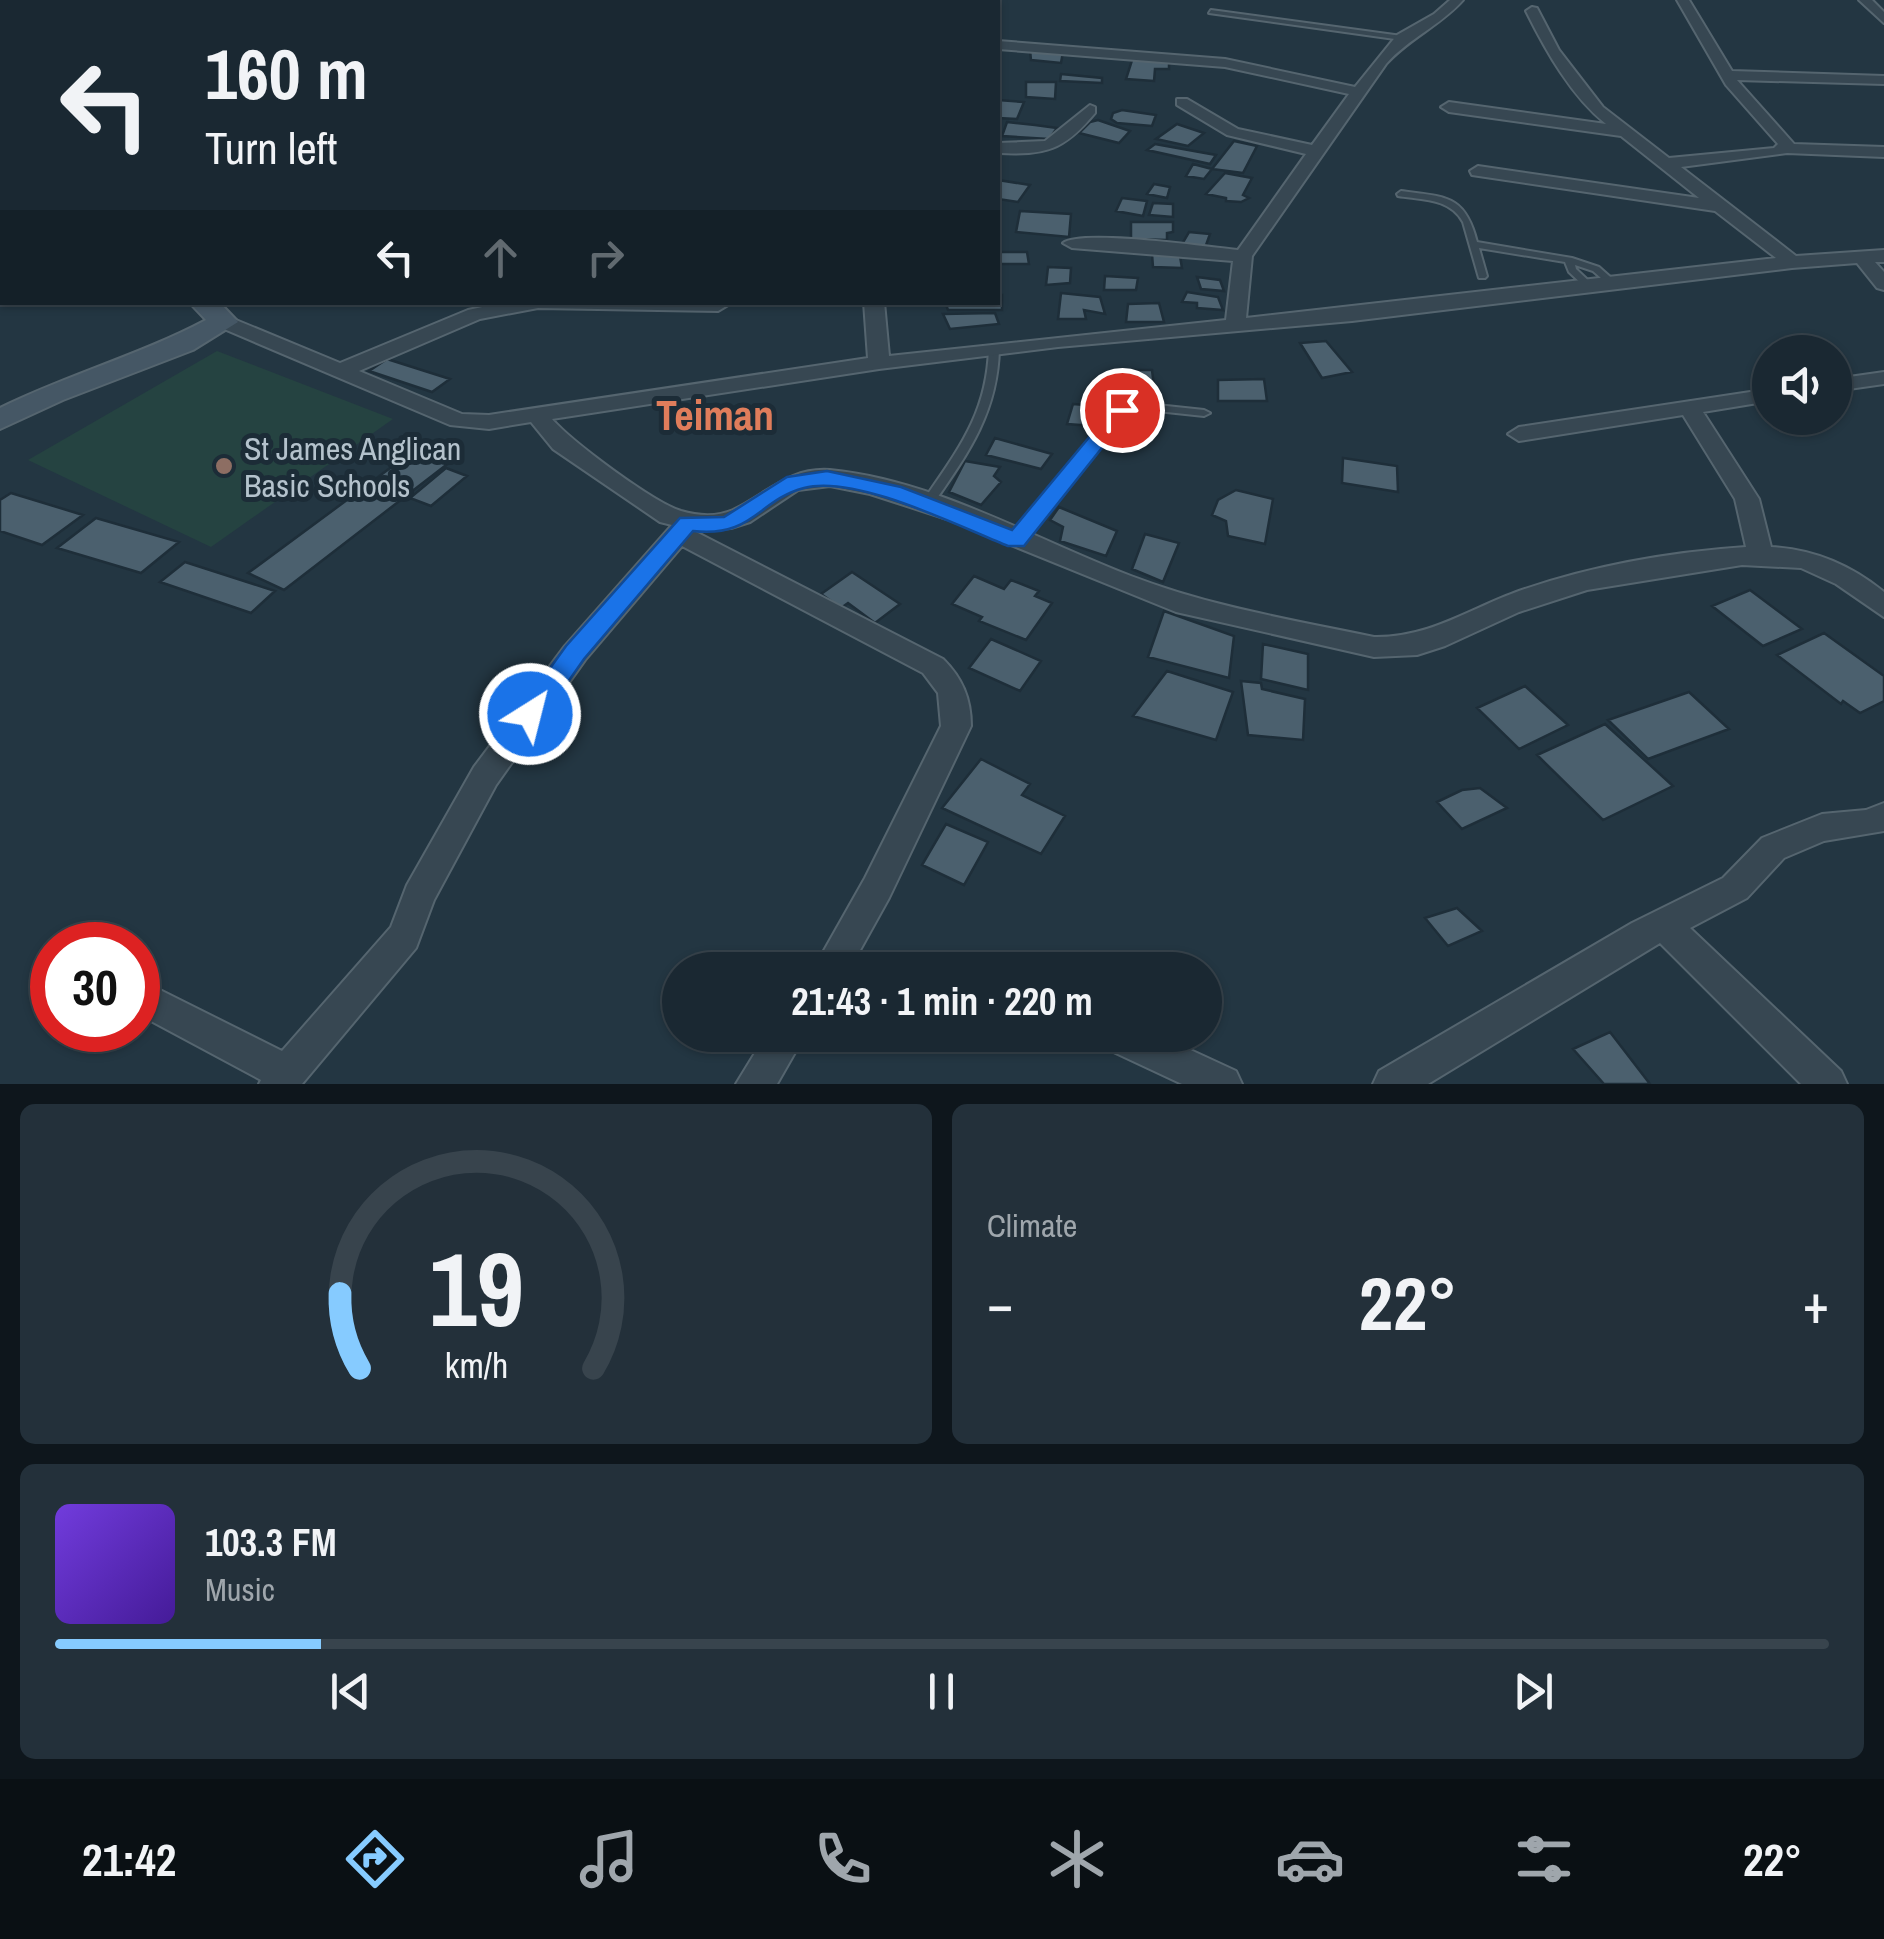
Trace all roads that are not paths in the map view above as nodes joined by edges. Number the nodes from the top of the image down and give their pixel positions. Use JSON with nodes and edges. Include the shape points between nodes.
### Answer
{"nodes":[{"id":1,"x":1434,"y":0,"type":"edge"},
{"id":2,"x":1683,"y":0,"type":"edge"},
{"id":3,"x":1865,"y":0,"type":"edge"},
{"id":4,"x":1455,"y":1,"type":"edge"},
{"id":5,"x":1532,"y":11,"type":"dead end"},
{"id":6,"x":1212,"y":12,"type":"dead end"},
{"id":7,"x":1884,"y":19,"type":"edge"},
{"id":8,"x":1402,"y":38,"type":"junction"},
{"id":9,"x":1000,"y":45,"type":"edge"},
{"id":10,"x":1727,"y":75,"type":"junction"},
{"id":11,"x":1884,"y":80,"type":"edge"},
{"id":12,"x":1358,"y":92,"type":"junction"},
{"id":13,"x":1182,"y":102,"type":"dead end"},
{"id":14,"x":1449,"y":107,"type":"dead end"},
{"id":15,"x":1090,"y":110,"type":"dead end"},
{"id":16,"x":1622,"y":131,"type":"junction"},
{"id":17,"x":1000,"y":148,"type":"edge"},
{"id":18,"x":1786,"y":148,"type":"junction"},
{"id":19,"x":1315,"y":151,"type":"junction"},
{"id":20,"x":1884,"y":152,"type":"edge"},
{"id":21,"x":1668,"y":163,"type":"junction"},
{"id":22,"x":1478,"y":171,"type":"dead end"},
{"id":23,"x":1400,"y":194,"type":"dead end"},
{"id":24,"x":1724,"y":206,"type":"junction"},
{"id":25,"x":1072,"y":244,"type":"dead end"},
{"id":26,"x":1472,"y":244,"type":"junction"},
{"id":27,"x":1244,"y":256,"type":"junction"},
{"id":28,"x":1884,"y":256,"type":"edge"},
{"id":29,"x":1862,"y":258,"type":"junction"},
{"id":30,"x":1569,"y":260,"type":"junction"},
{"id":31,"x":1792,"y":262,"type":"junction"},
{"id":32,"x":1482,"y":276,"type":"dead end"},
{"id":33,"x":1612,"y":283,"type":"junction"},
{"id":34,"x":1884,"y":284,"type":"edge"},
{"id":35,"x":1588,"y":286,"type":"junction"},
{"id":36,"x":529,"y":305,"type":"edge"},
{"id":37,"x":874,"y":305,"type":"edge"},
{"id":38,"x":213,"y":312,"type":"edge"},
{"id":39,"x":1235,"y":325,"type":"junction"},
{"id":40,"x":994,"y":348,"type":"junction"},
{"id":41,"x":879,"y":362,"type":"junction"},
{"id":42,"x":340,"y":370,"type":"junction"},
{"id":43,"x":1884,"y":378,"type":"edge"},
{"id":44,"x":1852,"y":383,"type":"edge"},
{"id":45,"x":1752,"y":399,"type":"edge"},
{"id":46,"x":1690,"y":408,"type":"junction"},
{"id":47,"x":1204,"y":413,"type":"dead end"},
{"id":48,"x":538,"y":417,"type":"junction"},
{"id":49,"x":0,"y":420,"type":"edge"},
{"id":50,"x":1519,"y":434,"type":"dead end"},
{"id":51,"x":927,"y":504,"type":"junction"},
{"id":52,"x":684,"y":528,"type":"junction"},
{"id":53,"x":1016,"y":540,"type":"junction"},
{"id":54,"x":1760,"y":555,"type":"junction"},
{"id":55,"x":1884,"y":607,"type":"edge"},
{"id":56,"x":1884,"y":816,"type":"edge"},
{"id":57,"x":1663,"y":924,"type":"junction"},
{"id":58,"x":840,"y":952,"type":"edge"},
{"id":59,"x":160,"y":1009,"type":"edge"},
{"id":60,"x":776,"y":1052,"type":"edge"},
{"id":61,"x":1154,"y":1052,"type":"edge"},
{"id":62,"x":282,"y":1079,"type":"edge"},
{"id":63,"x":755,"y":1084,"type":"edge"},
{"id":64,"x":1222,"y":1084,"type":"edge"},
{"id":65,"x":1392,"y":1084,"type":"edge"},
{"id":66,"x":1828,"y":1084,"type":"edge"}],
"edges":[{"from":1,"to":4,"type":"street"},
{"from":2,"to":10,"type":"street"},
{"from":3,"to":7,"type":"street"},
{"from":4,"to":8,"type":"street"},
{"from":5,"to":16,"type":"street","via":[[1553,51]]},
{"from":6,"to":8,"type":"lane"},
{"from":8,"to":12,"type":"street"},
{"from":9,"to":12,"type":"street","via":[[1236,63]]},
{"from":10,"to":11,"type":"street"},
{"from":10,"to":18,"type":"street"},
{"from":12,"to":19,"type":"street"},
{"from":13,"to":19,"type":"street","via":[[1233,132]]},
{"from":14,"to":16,"type":"street"},
{"from":15,"to":17,"type":"street","via":[[1063,142]]},
{"from":16,"to":21,"type":"street"},
{"from":18,"to":20,"type":"street"},
{"from":18,"to":21,"type":"street"},
{"from":19,"to":27,"type":"street"},
{"from":21,"to":24,"type":"street"},
{"from":22,"to":24,"type":"street"},
{"from":23,"to":26,"type":"lane","via":[[1452,202],[1464,211]]},
{"from":24,"to":31,"type":"street"},
{"from":25,"to":27,"type":"street"},
{"from":26,"to":30,"type":"lane"},
{"from":26,"to":32,"type":"lane"},
{"from":27,"to":39,"type":"street"},
{"from":28,"to":29,"type":"street"},
{"from":29,"to":31,"type":"street"},
{"from":29,"to":34,"type":"street"},
{"from":30,"to":33,"type":"lane"},
{"from":30,"to":35,"type":"lane"},
{"from":31,"to":33,"type":"street"},
{"from":33,"to":35,"type":"street"},
{"from":35,"to":39,"type":"street"},
{"from":36,"to":42,"type":"street","via":[[475,314]]},
{"from":37,"to":41,"type":"street"},
{"from":38,"to":42,"type":"street"},
{"from":38,"to":49,"type":"street","via":[[183,344]]},
{"from":39,"to":40,"type":"street"},
{"from":40,"to":41,"type":"street"},
{"from":40,"to":51,"type":"lane","via":[[992,386],[975,433]]},
{"from":41,"to":48,"type":"street"},
{"from":42,"to":48,"type":"street","via":[[458,420]]},
{"from":43,"to":44,"type":"street"},
{"from":45,"to":46,"type":"street"},
{"from":46,"to":50,"type":"street"},
{"from":46,"to":54,"type":"street","via":[[1747,499]]},
{"from":47,"to":53,"type":"lane","via":[[1122,410]]},
{"from":48,"to":52,"type":"street","via":[[562,444]]},
{"from":51,"to":52,"type":"street","via":[[812,478],[731,522]]},
{"from":51,"to":53,"type":"street"},
{"from":52,"to":58,"type":"street","via":[[933,666],[950,683],[956,726]]},
{"from":52,"to":62,"type":"street","via":[[575,653],[485,776],[419,896],[404,937]]},
{"from":53,"to":54,"type":"street","via":[[1161,597],[1403,650],[1557,588]]},
{"from":54,"to":55,"type":"street","via":[[1827,568]]},
{"from":56,"to":57,"type":"street","via":[[1871,824],[1822,828],[1773,848],[1734,888]]},
{"from":57,"to":65,"type":"street"},
{"from":57,"to":66,"type":"street"},
{"from":59,"to":62,"type":"street"},
{"from":60,"to":63,"type":"street"},
{"from":61,"to":64,"type":"street"}]}
